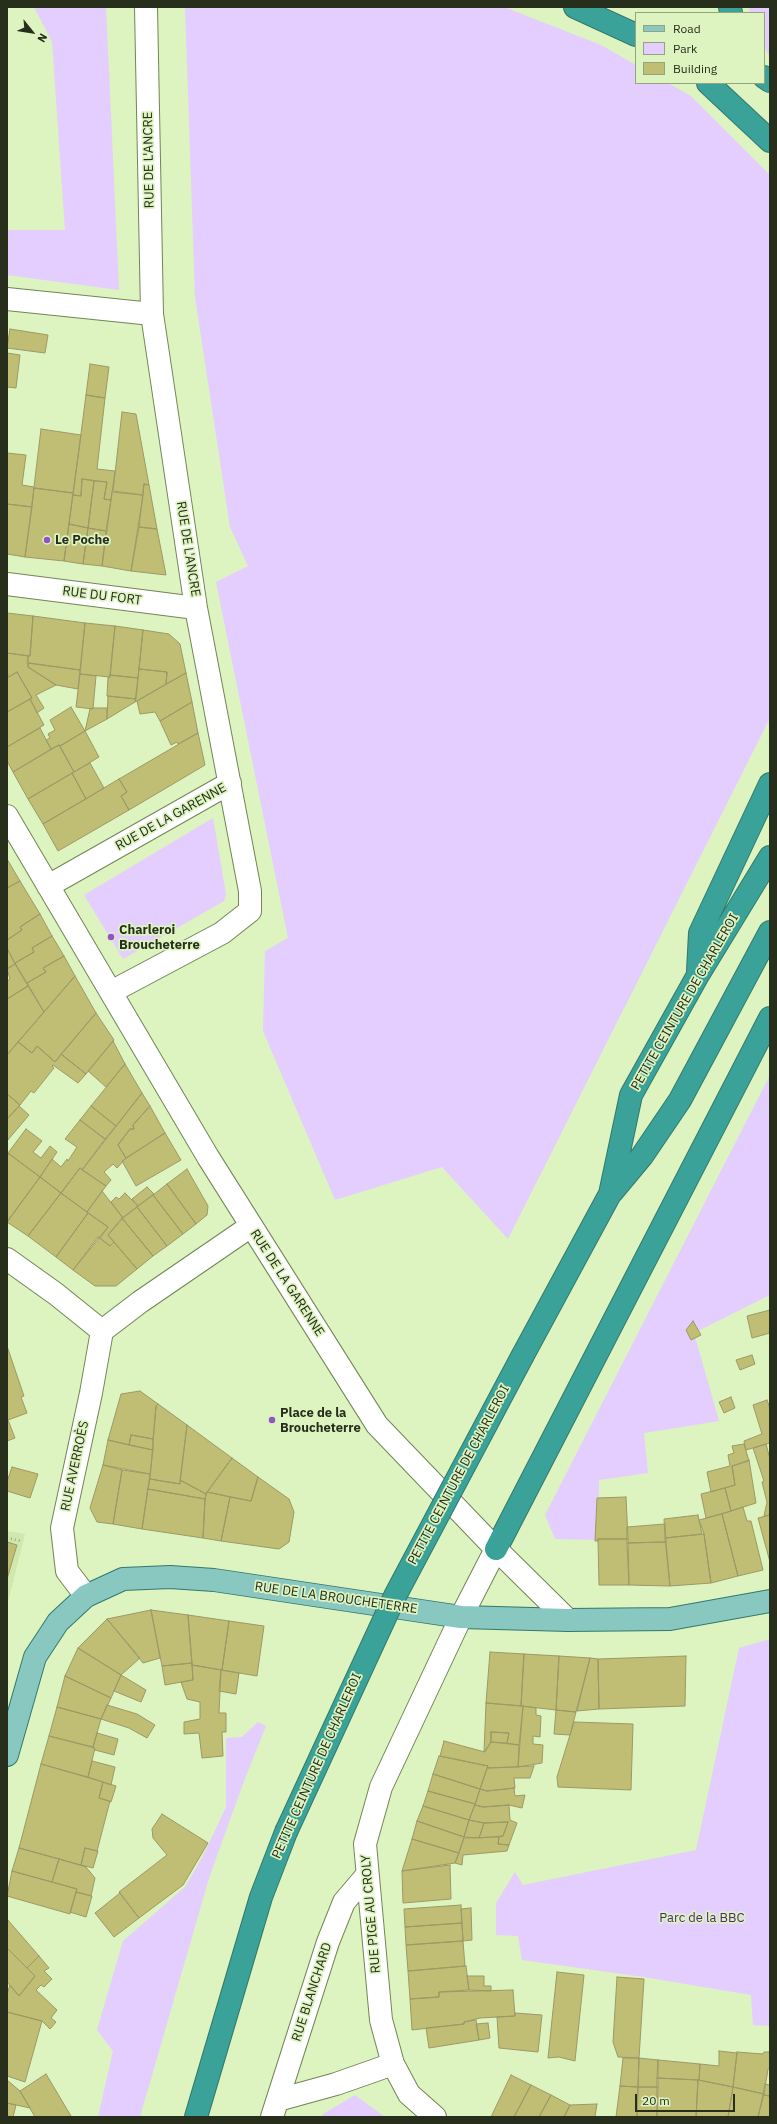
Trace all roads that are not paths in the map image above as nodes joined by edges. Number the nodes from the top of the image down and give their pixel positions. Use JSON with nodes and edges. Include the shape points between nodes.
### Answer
{"nodes":[{"id":1,"x":146,"y":7,"type":"edge"},
{"id":2,"x":575,"y":7,"type":"edge"},
{"id":3,"x":635,"y":35,"type":"edge"},
{"id":4,"x":709,"y":84,"type":"edge"},
{"id":5,"x":770,"y":141,"type":"edge"},
{"id":6,"x":7,"y":299,"type":"edge"},
{"id":7,"x":152,"y":314,"type":"junction"},
{"id":8,"x":7,"y":584,"type":"edge"},
{"id":9,"x":196,"y":608,"type":"junction"},
{"id":10,"x":230,"y":783,"type":"junction"},
{"id":11,"x":770,"y":784,"type":"edge"},
{"id":12,"x":7,"y":816,"type":"edge"},
{"id":13,"x":770,"y":857,"type":"edge"},
{"id":14,"x":48,"y":886,"type":"junction"},
{"id":15,"x":770,"y":932,"type":"edge"},
{"id":16,"x":698,"y":975,"type":"junction"},
{"id":17,"x":111,"y":992,"type":"junction"},
{"id":18,"x":770,"y":1018,"type":"edge"},
{"id":19,"x":610,"y":1194,"type":"junction"},
{"id":20,"x":251,"y":1226,"type":"junction"},
{"id":21,"x":7,"y":1259,"type":"edge"},
{"id":22,"x":102,"y":1331,"type":"junction"},
{"id":23,"x":496,"y":1549,"type":"junction"},
{"id":24,"x":86,"y":1596,"type":"junction"},
{"id":25,"x":770,"y":1601,"type":"edge"},
{"id":26,"x":461,"y":1617,"type":"junction"},
{"id":27,"x":568,"y":1620,"type":"junction"},
{"id":28,"x":7,"y":1755,"type":"edge"},
{"id":29,"x":367,"y":1875,"type":"junction"},
{"id":30,"x":393,"y":2064,"type":"junction"},
{"id":31,"x":275,"y":2109,"type":"edge"},
{"id":32,"x":196,"y":2117,"type":"edge"},
{"id":33,"x":435,"y":2117,"type":"edge"}],
"edges":[{"from":1,"to":7,"type":"street","name":"RUE DE L'ANCRE"},
{"from":2,"to":3,"type":"highway"},
{"from":4,"to":5,"type":"highway"},
{"from":6,"to":7,"type":"street"},
{"from":7,"to":9,"type":"street","name":"RUE DE L'ANCRE"},
{"from":8,"to":9,"type":"street","name":"RUE DU FORT"},
{"from":9,"to":10,"type":"street","name":"RUE DE L'ANCRE"},
{"from":10,"to":14,"type":"street","name":"RUE DE LA GARENNE"},
{"from":10,"to":17,"type":"street","name":"RUE DE LA GARENNE","via":[[250,891],[250,911],[222,932]]},
{"from":11,"to":16,"type":"highway","via":[[700,933]]},
{"from":12,"to":14,"type":"street","name":"RUE DE LA GARENNE"},
{"from":13,"to":16,"type":"highway","name":"PETITE CEINTURE DE CHARLEROI"},
{"from":14,"to":17,"type":"street","name":"RUE DE LA GARENNE"},
{"from":15,"to":19,"type":"highway","via":[[680,1100],[642,1156]]},
{"from":16,"to":19,"type":"highway","name":"PETITE CEINTURE DE CHARLEROI","via":[[632,1095]]},
{"from":17,"to":20,"type":"street","name":"RUE DE LA GARENNE"},
{"from":18,"to":23,"type":"highway"},
{"from":19,"to":32,"type":"highway","name":"PETITE CEINTURE DE CHARLEROI","bridge":true,"via":[[395,1596],[286,1832],[261,1897]]},
{"from":20,"to":22,"type":"street"},
{"from":20,"to":23,"type":"street","name":"RUE DE LA GARENNE","via":[[377,1426]]},
{"from":21,"to":22,"type":"street"},
{"from":22,"to":24,"type":"street","name":"RUE AVERROÈS","via":[[62,1528],[67,1571]]},
{"from":23,"to":26,"type":"street","name":"RUE PIGE AU CROLY"},
{"from":23,"to":27,"type":"street","name":"RUE DE LA GARENNE"},
{"from":24,"to":26,"type":"main road","name":"RUE DE LA BROUCHETERRE","via":[[124,1579],[170,1577],[214,1580]]},
{"from":24,"to":28,"type":"main road","name":"RUE DE LA BROUCHETERRE","via":[[58,1622],[35,1657]]},
{"from":25,"to":27,"type":"main road","name":"RUE DE LA BROUCHETERRE","via":[[670,1619]]},
{"from":26,"to":27,"type":"main road","name":"RUE DE LA BROUCHETERRE"},
{"from":26,"to":29,"type":"street","name":"RUE PIGE AU CROLY","via":[[381,1787],[365,1844]]},
{"from":29,"to":30,"type":"street","name":"RUE PIGE AU CROLY","via":[[381,2020]]},
{"from":29,"to":31,"type":"street","name":"RUE BLANCHARD","via":[[344,1902],[328,1942]]},
{"from":30,"to":31,"type":"street"},
{"from":30,"to":33,"type":"street","name":"RUE PIGE AU CROLY","via":[[409,2094]]}]}
